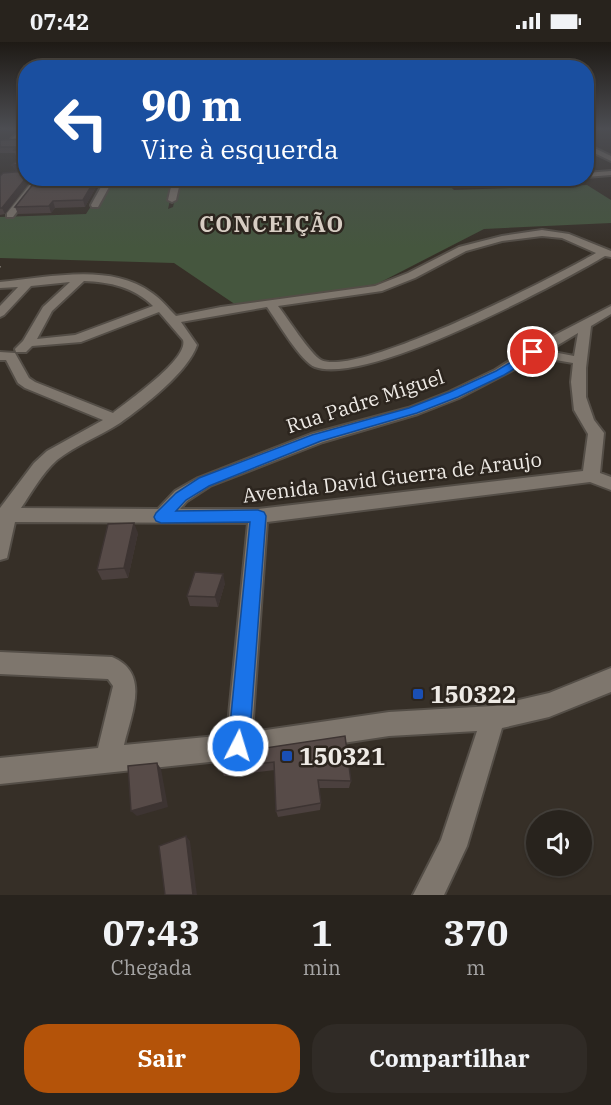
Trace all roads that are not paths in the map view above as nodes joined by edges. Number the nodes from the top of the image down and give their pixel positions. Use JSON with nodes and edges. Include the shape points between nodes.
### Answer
{"nodes":[{"id":1,"x":611,"y":174,"type":"edge"},
{"id":2,"x":594,"y":175,"type":"edge"},
{"id":3,"x":33,"y":186,"type":"edge"},
{"id":4,"x":106,"y":186,"type":"edge"},
{"id":5,"x":175,"y":186,"type":"edge"},
{"id":6,"x":172,"y":200,"type":"dead end"},
{"id":7,"x":95,"y":205,"type":"dead end"},
{"id":8,"x":10,"y":215,"type":"dead end"},
{"id":9,"x":602,"y":252,"type":"edge"},
{"id":10,"x":81,"y":278,"type":"junction"},
{"id":11,"x":27,"y":283,"type":"junction"},
{"id":12,"x":0,"y":285,"type":"edge"},
{"id":13,"x":275,"y":303,"type":"junction"},
{"id":14,"x":159,"y":308,"type":"junction"},
{"id":15,"x":611,"y":309,"type":"edge"},
{"id":16,"x":0,"y":313,"type":"edge"},
{"id":17,"x":173,"y":320,"type":"junction"},
{"id":18,"x":585,"y":325,"type":"junction"},
{"id":19,"x":28,"y":343,"type":"junction"},
{"id":20,"x":533,"y":352,"type":"junction"},
{"id":21,"x":5,"y":356,"type":"edge"},
{"id":22,"x":581,"y":361,"type":"junction"},
{"id":23,"x":115,"y":419,"type":"junction"},
{"id":24,"x":603,"y":431,"type":"edge"},
{"id":25,"x":591,"y":476,"type":"junction"},
{"id":26,"x":611,"y":484,"type":"edge"},
{"id":27,"x":4,"y":515,"type":"edge"},
{"id":28,"x":258,"y":516,"type":"junction"},
{"id":29,"x":161,"y":517,"type":"junction"},
{"id":30,"x":0,"y":552,"type":"edge"},
{"id":31,"x":0,"y":663,"type":"edge"},
{"id":32,"x":611,"y":680,"type":"edge"},
{"id":33,"x":493,"y":718,"type":"junction"},
{"id":34,"x":238,"y":746,"type":"junction"},
{"id":35,"x":108,"y":761,"type":"junction"},
{"id":36,"x":0,"y":771,"type":"edge"},
{"id":37,"x":428,"y":895,"type":"edge"}],
"edges":[{"from":1,"to":2,"type":"street"},
{"from":3,"to":8,"type":"street"},
{"from":4,"to":7,"type":"street"},
{"from":5,"to":6,"type":"street"},
{"from":9,"to":13,"type":"street","via":[[558,234],[529,235],[454,252],[408,278],[368,291]]},
{"from":9,"to":13,"type":"street","via":[[541,290],[499,310],[344,366],[318,364],[309,356]]},
{"from":10,"to":11,"type":"street"},
{"from":10,"to":14,"type":"street","via":[[105,279],[138,288]]},
{"from":10,"to":19,"type":"street","via":[[47,309]]},
{"from":11,"to":12,"type":"street"},
{"from":11,"to":16,"type":"street"},
{"from":13,"to":17,"type":"street"},
{"from":14,"to":17,"type":"street"},
{"from":14,"to":19,"type":"street","via":[[77,339]]},
{"from":15,"to":18,"type":"street","name":"Rua Padre Miguel"},
{"from":17,"to":23,"type":"street","via":[[189,339],[188,353],[160,383]]},
{"from":18,"to":20,"type":"street","name":"Rua Padre Miguel"},
{"from":18,"to":22,"type":"street"},
{"from":19,"to":21,"type":"street"},
{"from":20,"to":22,"type":"street"},
{"from":20,"to":29,"type":"street","name":"Rua Padre Miguel","via":[[454,395],[413,411],[307,441],[204,482],[181,496]]},
{"from":21,"to":23,"type":"street","via":[[30,385]]},
{"from":22,"to":24,"type":"street","via":[[578,397],[583,418]]},
{"from":23,"to":27,"type":"street","via":[[53,455]]},
{"from":24,"to":25,"type":"street"},
{"from":25,"to":26,"type":"street"},
{"from":25,"to":28,"type":"street","name":"Avenida David Guerra de Araujo"},
{"from":27,"to":29,"type":"street","name":"Avenida David Guerra de Araujo"},
{"from":27,"to":30,"type":"street"},
{"from":28,"to":29,"type":"street","name":"Avenida David Guerra de Araujo"},
{"from":28,"to":34,"type":"street"},
{"from":31,"to":35,"type":"street","via":[[112,668],[123,677],[125,686]]},
{"from":32,"to":33,"type":"street","via":[[549,705]]},
{"from":33,"to":34,"type":"street","via":[[389,724]]},
{"from":33,"to":37,"type":"street","via":[[453,846]]},
{"from":34,"to":35,"type":"street"},
{"from":35,"to":36,"type":"street"}]}
